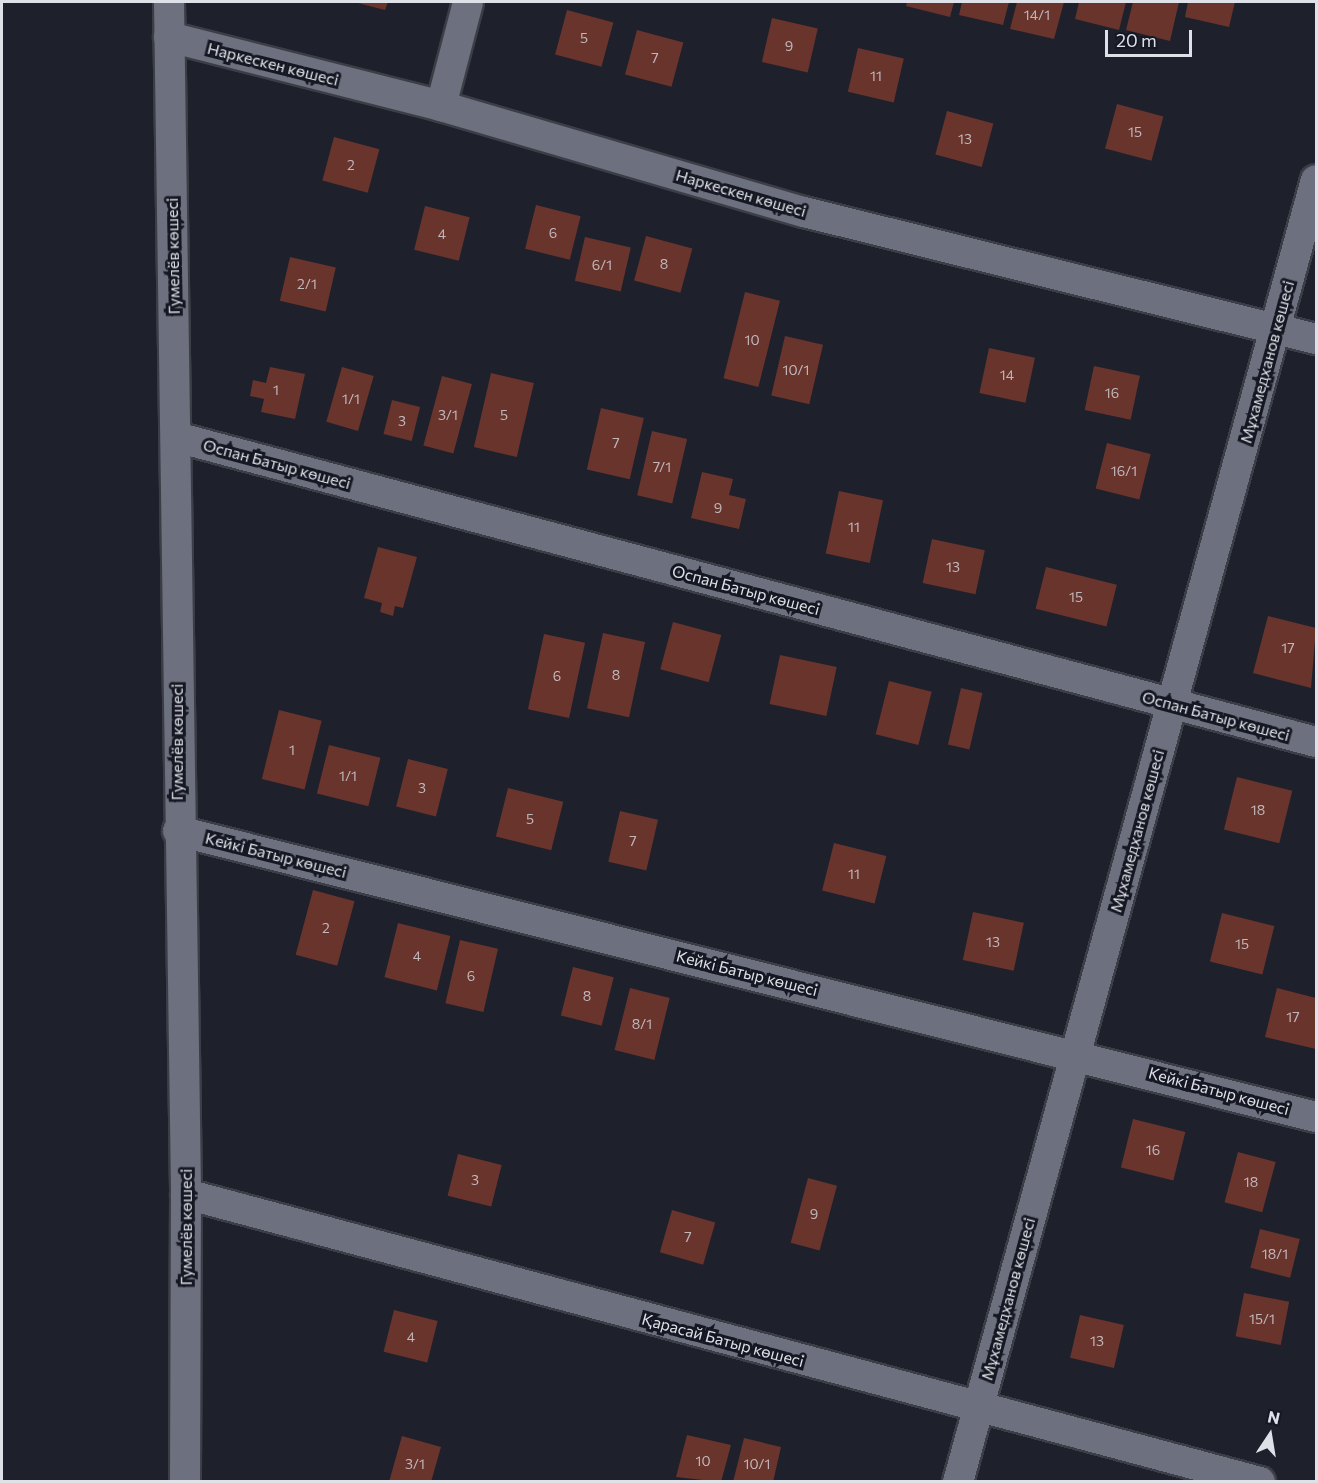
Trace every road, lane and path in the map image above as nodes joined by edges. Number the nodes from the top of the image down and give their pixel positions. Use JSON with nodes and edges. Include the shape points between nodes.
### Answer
{"nodes":[{"id":1,"x":169,"y":2,"type":"edge"},
{"id":2,"x":468,"y":2,"type":"edge"},
{"id":3,"x":169,"y":37,"type":"junction"},
{"id":4,"x":441,"y":106,"type":"junction"},
{"id":5,"x":1317,"y":180,"type":"edge"},
{"id":6,"x":1277,"y":328,"type":"junction"},
{"id":7,"x":1317,"y":339,"type":"edge"},
{"id":8,"x":177,"y":436,"type":"junction"},
{"id":9,"x":1171,"y":704,"type":"junction"},
{"id":10,"x":1317,"y":742,"type":"edge"},
{"id":11,"x":178,"y":831,"type":"junction"},
{"id":12,"x":1075,"y":1054,"type":"junction"},
{"id":13,"x":1317,"y":1117,"type":"edge"},
{"id":14,"x":186,"y":1194,"type":"junction"},
{"id":15,"x":978,"y":1409,"type":"junction"},
{"id":16,"x":185,"y":1482,"type":"edge"},
{"id":17,"x":958,"y":1482,"type":"edge"},
{"id":18,"x":1260,"y":1482,"type":"edge"}],
"edges":[{"from":1,"to":3,"type":"street","name":"Гумелёв көшесі"},
{"from":2,"to":4,"type":"street"},
{"from":3,"to":4,"type":"street","name":"Наркескен көшесі"},
{"from":3,"to":8,"type":"street","name":"Гумелёв көшесі"},
{"from":4,"to":6,"type":"street","name":"Наркескен көшесі","via":[[804,212]]},
{"from":5,"to":6,"type":"street","name":"Мұхамедханов көшесі"},
{"from":6,"to":7,"type":"street","name":"Наркескен көшесі"},
{"from":6,"to":9,"type":"street","name":"Мұхамедханов көшесі"},
{"from":8,"to":9,"type":"street","name":"Оспан Батыр көшесі"},
{"from":8,"to":11,"type":"street","name":"Гумелёв көшесі"},
{"from":9,"to":10,"type":"street","name":"Оспан Батыр көшесі"},
{"from":9,"to":12,"type":"street","name":"Мұхамедханов көшесі"},
{"from":11,"to":12,"type":"street","name":"Кейкі Батыр көшесі"},
{"from":11,"to":14,"type":"street","name":"Гумелёв көшесі"},
{"from":12,"to":13,"type":"street","name":"Кейкі Батыр көшесі"},
{"from":12,"to":15,"type":"street","name":"Мұхамедханов көшесі"},
{"from":14,"to":15,"type":"street","name":"Қарасай Батыр көшесі"},
{"from":14,"to":16,"type":"street","name":"Гумелёв көшесі"},
{"from":15,"to":17,"type":"street","name":"Мұхамедханов көшесі"},
{"from":15,"to":18,"type":"street","name":"Қарасай Батыр көшесі"}]}
